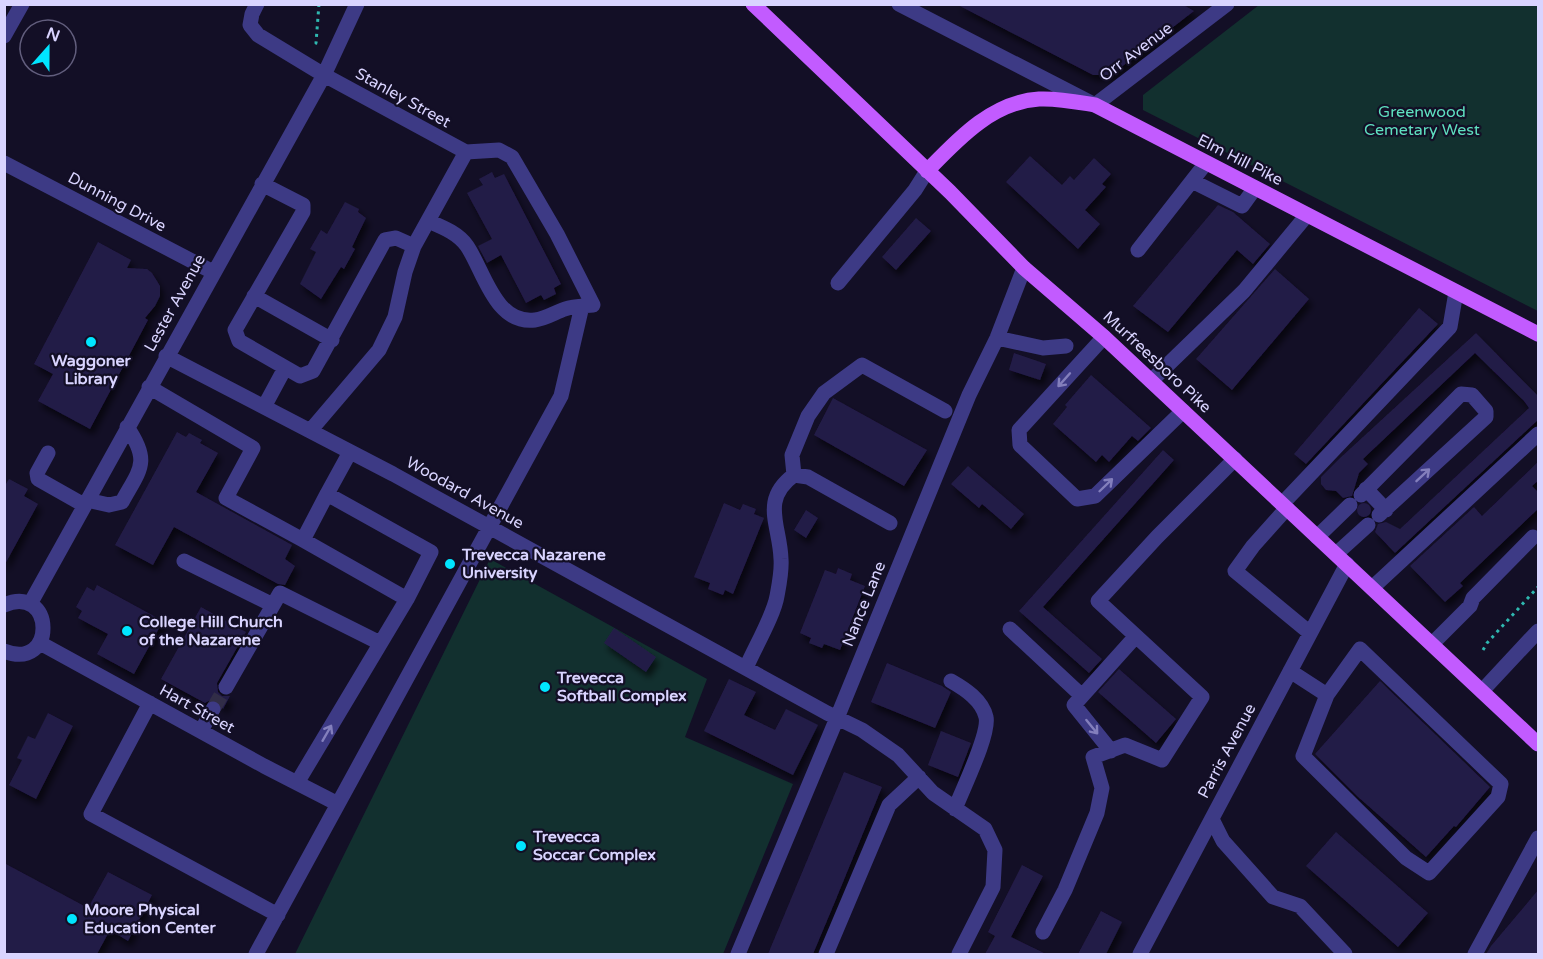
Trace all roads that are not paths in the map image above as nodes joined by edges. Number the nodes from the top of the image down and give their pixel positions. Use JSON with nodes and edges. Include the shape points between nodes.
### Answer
{"nodes":[{"id":1,"x":22,"y":4,"type":"edge"},
{"id":2,"x":257,"y":4,"type":"edge"},
{"id":3,"x":364,"y":4,"type":"edge"},
{"id":4,"x":753,"y":4,"type":"edge"},
{"id":5,"x":899,"y":4,"type":"edge"},
{"id":6,"x":1227,"y":4,"type":"edge"},
{"id":7,"x":355,"y":11,"type":"edge"},
{"id":8,"x":4,"y":36,"type":"edge"},
{"id":9,"x":324,"y":75,"type":"junction"},
{"id":10,"x":1095,"y":105,"type":"junction"},
{"id":11,"x":466,"y":152,"type":"junction"},
{"id":12,"x":4,"y":163,"type":"edge"},
{"id":13,"x":1206,"y":163,"type":"junction"},
{"id":14,"x":927,"y":171,"type":"junction"},
{"id":15,"x":1192,"y":181,"type":"junction"},
{"id":16,"x":262,"y":184,"type":"junction"},
{"id":17,"x":1255,"y":188,"type":"junction"},
{"id":18,"x":1307,"y":215,"type":"junction"},
{"id":19,"x":428,"y":220,"type":"junction"},
{"id":20,"x":414,"y":246,"type":"junction"},
{"id":21,"x":1138,"y":250,"type":"dead end"},
{"id":22,"x":1024,"y":268,"type":"junction"},
{"id":23,"x":213,"y":272,"type":"junction"},
{"id":24,"x":838,"y":283,"type":"dead end"},
{"id":25,"x":1456,"y":292,"type":"junction"},
{"id":26,"x":254,"y":296,"type":"junction"},
{"id":27,"x":582,"y":306,"type":"junction"},
{"id":28,"x":1539,"y":334,"type":"edge"},
{"id":29,"x":1104,"y":337,"type":"junction"},
{"id":30,"x":997,"y":338,"type":"junction"},
{"id":31,"x":332,"y":340,"type":"junction"},
{"id":32,"x":1066,"y":346,"type":"dead end"},
{"id":33,"x":166,"y":356,"type":"junction"},
{"id":34,"x":285,"y":369,"type":"junction"},
{"id":35,"x":1151,"y":381,"type":"junction"},
{"id":36,"x":149,"y":387,"type":"junction"},
{"id":37,"x":264,"y":407,"type":"junction"},
{"id":38,"x":945,"y":411,"type":"dead end"},
{"id":39,"x":1183,"y":411,"type":"junction"},
{"id":40,"x":127,"y":427,"type":"junction"},
{"id":41,"x":310,"y":431,"type":"junction"},
{"id":42,"x":1539,"y":434,"type":"edge"},
{"id":43,"x":350,"y":452,"type":"junction"},
{"id":44,"x":48,"y":453,"type":"dead end"},
{"id":45,"x":1235,"y":459,"type":"junction"},
{"id":46,"x":794,"y":475,"type":"junction"},
{"id":47,"x":327,"y":494,"type":"junction"},
{"id":48,"x":1359,"y":497,"type":"junction"},
{"id":49,"x":86,"y":502,"type":"junction"},
{"id":50,"x":1285,"y":506,"type":"junction"},
{"id":51,"x":1378,"y":516,"type":"junction"},
{"id":52,"x":890,"y":523,"type":"dead end"},
{"id":53,"x":488,"y":526,"type":"junction"},
{"id":54,"x":1317,"y":537,"type":"junction"},
{"id":55,"x":1533,"y":537,"type":"dead end"},
{"id":56,"x":303,"y":540,"type":"junction"},
{"id":57,"x":1341,"y":559,"type":"junction"},
{"id":58,"x":184,"y":561,"type":"dead end"},
{"id":59,"x":1372,"y":588,"type":"junction"},
{"id":60,"x":277,"y":599,"type":"junction"},
{"id":61,"x":407,"y":599,"type":"junction"},
{"id":62,"x":30,"y":604,"type":"junction"},
{"id":63,"x":4,"y":605,"type":"edge"},
{"id":64,"x":1010,"y":629,"type":"dead end"},
{"id":65,"x":1539,"y":631,"type":"edge"},
{"id":66,"x":1310,"y":633,"type":"junction"},
{"id":67,"x":1136,"y":636,"type":"junction"},
{"id":68,"x":40,"y":643,"type":"junction"},
{"id":69,"x":380,"y":643,"type":"junction"},
{"id":70,"x":1432,"y":644,"type":"junction"},
{"id":71,"x":5,"y":651,"type":"edge"},
{"id":72,"x":746,"y":669,"type":"junction"},
{"id":73,"x":1290,"y":671,"type":"junction"},
{"id":74,"x":951,"y":681,"type":"dead end"},
{"id":75,"x":226,"y":687,"type":"tunnel mouth"},
{"id":76,"x":1482,"y":691,"type":"junction"},
{"id":77,"x":1327,"y":695,"type":"junction"},
{"id":78,"x":1082,"y":696,"type":"junction"},
{"id":79,"x":150,"y":703,"type":"junction"},
{"id":80,"x":213,"y":709,"type":"tunnel mouth"},
{"id":81,"x":837,"y":718,"type":"junction"},
{"id":82,"x":201,"y":731,"type":"junction"},
{"id":83,"x":1537,"y":740,"type":"edge"},
{"id":84,"x":1111,"y":751,"type":"junction"},
{"id":85,"x":920,"y":777,"type":"junction"},
{"id":86,"x":297,"y":783,"type":"junction"},
{"id":87,"x":338,"y":804,"type":"junction"},
{"id":88,"x":955,"y":808,"type":"junction"},
{"id":89,"x":1212,"y":819,"type":"junction"},
{"id":90,"x":1539,"y":838,"type":"edge"},
{"id":91,"x":278,"y":915,"type":"junction"},
{"id":92,"x":1043,"y":932,"type":"dead end"},
{"id":93,"x":256,"y":954,"type":"edge"},
{"id":94,"x":738,"y":954,"type":"edge"},
{"id":95,"x":826,"y":954,"type":"edge"},
{"id":96,"x":959,"y":954,"type":"edge"},
{"id":97,"x":1140,"y":954,"type":"edge"},
{"id":98,"x":1346,"y":954,"type":"edge"},
{"id":99,"x":1475,"y":954,"type":"edge"}],
"edges":[{"from":1,"to":8,"type":"street"},
{"from":2,"to":9,"type":"street","name":"Stanley Street","via":[[250,26],[258,35]]},
{"from":3,"to":7,"type":"street","name":"Lester Avenue"},
{"from":4,"to":14,"type":"main road","name":"Murfreesboro Pike"},
{"from":5,"to":10,"type":"street"},
{"from":6,"to":10,"type":"street","name":"Orr Avenue"},
{"from":7,"to":9,"type":"street","name":"Lester Avenue"},
{"from":9,"to":11,"type":"street","name":"Stanley Street"},
{"from":9,"to":16,"type":"street","name":"Lester Avenue"},
{"from":10,"to":13,"type":"main road","name":"Elm Hill Pike"},
{"from":10,"to":14,"type":"main road","name":"Elm Hill Pike","via":[[1038,99],[1010,106],[968,130]]},
{"from":11,"to":19,"type":"street"},
{"from":11,"to":27,"type":"street","via":[[499,150],[512,157],[593,305]]},
{"from":12,"to":23,"type":"street","name":"Dunning Drive"},
{"from":13,"to":15,"type":"street"},
{"from":13,"to":17,"type":"main road","name":"Elm Hill Pike"},
{"from":14,"to":22,"type":"main road","name":"Murfreesboro Pike"},
{"from":14,"to":24,"type":"street"},
{"from":15,"to":17,"type":"street","via":[[1242,206]]},
{"from":15,"to":21,"type":"street"},
{"from":16,"to":23,"type":"street","name":"Lester Avenue"},
{"from":16,"to":26,"type":"street","via":[[303,205],[303,212]]},
{"from":17,"to":18,"type":"main road","name":"Elm Hill Pike"},
{"from":18,"to":25,"type":"main road","name":"Elm Hill Pike"},
{"from":18,"to":35,"type":"street","via":[[1244,291]]},
{"from":19,"to":20,"type":"street"},
{"from":19,"to":27,"type":"street","via":[[455,234],[466,245],[494,297],[518,318],[534,320]]},
{"from":20,"to":31,"type":"street","via":[[396,238],[386,240]]},
{"from":20,"to":41,"type":"street","via":[[395,317],[380,350]]},
{"from":22,"to":29,"type":"main road","name":"Murfreesboro Pike"},
{"from":22,"to":30,"type":"street","name":"Nance Lane"},
{"from":23,"to":33,"type":"street","name":"Lester Avenue"},
{"from":25,"to":28,"type":"main road","name":"Elm Hill Pike"},
{"from":25,"to":50,"type":"street","via":[[1450,327]]},
{"from":26,"to":31,"type":"street"},
{"from":26,"to":34,"type":"street","via":[[235,330],[239,341]]},
{"from":27,"to":53,"type":"street","via":[[561,396]]},
{"from":29,"to":35,"type":"main road","name":"Murfreesboro Pike"},
{"from":29,"to":39,"type":"street","one_way":true,"via":[[1018,430],[1020,445],[1077,499],[1095,496]]},
{"from":30,"to":32,"type":"street","via":[[1043,348]]},
{"from":30,"to":81,"type":"street","name":"Nance Lane","via":[[965,404]]},
{"from":31,"to":34,"type":"street","via":[[313,370],[300,376]]},
{"from":33,"to":36,"type":"street","name":"Lester Avenue"},
{"from":33,"to":37,"type":"street","name":"Woodard Avenue"},
{"from":34,"to":37,"type":"street"},
{"from":35,"to":39,"type":"main road","name":"Murfreesboro Pike"},
{"from":36,"to":40,"type":"street","name":"Lester Avenue"},
{"from":36,"to":56,"type":"street","via":[[253,448],[226,498]]},
{"from":37,"to":41,"type":"street","name":"Woodard Avenue"},
{"from":38,"to":46,"type":"street","via":[[862,365],[824,393],[808,416],[792,455]]},
{"from":39,"to":45,"type":"main road","name":"Murfreesboro Pike"},
{"from":40,"to":49,"type":"street","name":"Lester Avenue"},
{"from":40,"to":49,"type":"street","via":[[139,444],[142,465],[122,502]]},
{"from":41,"to":43,"type":"street","name":"Woodard Avenue"},
{"from":42,"to":59,"type":"street"},
{"from":43,"to":47,"type":"street"},
{"from":43,"to":53,"type":"street","name":"Woodard Avenue"},
{"from":44,"to":49,"type":"street","via":[[37,473],[38,479]]},
{"from":45,"to":50,"type":"main road","name":"Murfreesboro Pike"},
{"from":45,"to":67,"type":"street","via":[[1098,601]]},
{"from":46,"to":52,"type":"street","via":[[808,477]]},
{"from":46,"to":72,"type":"street","via":[[774,498],[781,559],[777,598]]},
{"from":47,"to":56,"type":"street"},
{"from":47,"to":61,"type":"street","via":[[431,552]]},
{"from":48,"to":51,"type":"street"},
{"from":51,"to":48,"type":"street","name":"Parris Avenue","one_way":true,"via":[[1486,417],[1486,411],[1472,395],[1461,394]]},
{"from":48,"to":54,"type":"street"},
{"from":49,"to":62,"type":"street","name":"Lester Avenue"},
{"from":50,"to":54,"type":"main road","name":"Murfreesboro Pike"},
{"from":50,"to":66,"type":"street","via":[[1235,571]]},
{"from":51,"to":57,"type":"street","name":"Parris Avenue"},
{"from":53,"to":72,"type":"street","name":"Woodard Avenue"},
{"from":53,"to":87,"type":"street"},
{"from":54,"to":57,"type":"main road","name":"Murfreesboro Pike"},
{"from":55,"to":70,"type":"street"},
{"from":56,"to":61,"type":"street"},
{"from":57,"to":59,"type":"main road","name":"Murfreesboro Pike"},
{"from":57,"to":66,"type":"street","name":"Parris Avenue"},
{"from":58,"to":60,"type":"street"},
{"from":59,"to":70,"type":"main road","name":"Murfreesboro Pike"},
{"from":60,"to":69,"type":"street"},
{"from":60,"to":75,"type":"street"},
{"from":61,"to":69,"type":"street"},
{"from":62,"to":63,"type":"street"},
{"from":62,"to":68,"type":"street","via":[[37,609],[44,625]]},
{"from":64,"to":78,"type":"street"},
{"from":65,"to":76,"type":"street"},
{"from":66,"to":73,"type":"street","name":"Parris Avenue"},
{"from":67,"to":78,"type":"street"},
{"from":67,"to":84,"type":"street","via":[[1202,697],[1162,760],[1125,745]]},
{"from":68,"to":71,"type":"street","via":[[21,654]]},
{"from":68,"to":79,"type":"street","name":"Hart Street"},
{"from":86,"to":69,"type":"street","one_way":true},
{"from":70,"to":76,"type":"main road","name":"Murfreesboro Pike"},
{"from":72,"to":81,"type":"street","name":"Woodard Avenue"},
{"from":73,"to":77,"type":"street"},
{"from":73,"to":89,"type":"street","name":"Parris Avenue"},
{"from":74,"to":88,"type":"street","via":[[979,702],[987,718],[985,735]]},
{"from":76,"to":83,"type":"main road","name":"Murfreesboro Pike"},
{"from":77,"to":77,"type":"street","via":[[1360,649],[1501,784],[1498,797],[1429,873],[1406,858],[1303,756]]},
{"from":78,"to":84,"type":"street","one_way":true,"via":[[1074,705]]},
{"from":79,"to":82,"type":"street","name":"Hart Street"},
{"from":79,"to":91,"type":"street","via":[[91,814]]},
{"from":80,"to":82,"type":"street"},
{"from":81,"to":85,"type":"street","name":"Woodard Avenue","via":[[898,755]]},
{"from":81,"to":94,"type":"street","name":"Nance Lane"},
{"from":82,"to":86,"type":"street","name":"Hart Street"},
{"from":84,"to":92,"type":"street","via":[[1093,757],[1102,788],[1096,813],[1065,890]]},
{"from":85,"to":88,"type":"street","name":"Woodard Avenue","via":[[933,793]]},
{"from":85,"to":95,"type":"street","via":[[889,806]]},
{"from":86,"to":87,"type":"street","name":"Hart Street"},
{"from":87,"to":91,"type":"street"},
{"from":88,"to":96,"type":"street","name":"Woodard Avenue","via":[[985,829],[995,850],[993,886]]},
{"from":89,"to":97,"type":"street","name":"Parris Avenue"},
{"from":89,"to":98,"type":"street","via":[[1223,841],[1273,897],[1300,906]]},
{"from":90,"to":99,"type":"street"},
{"from":91,"to":93,"type":"street"}]}
